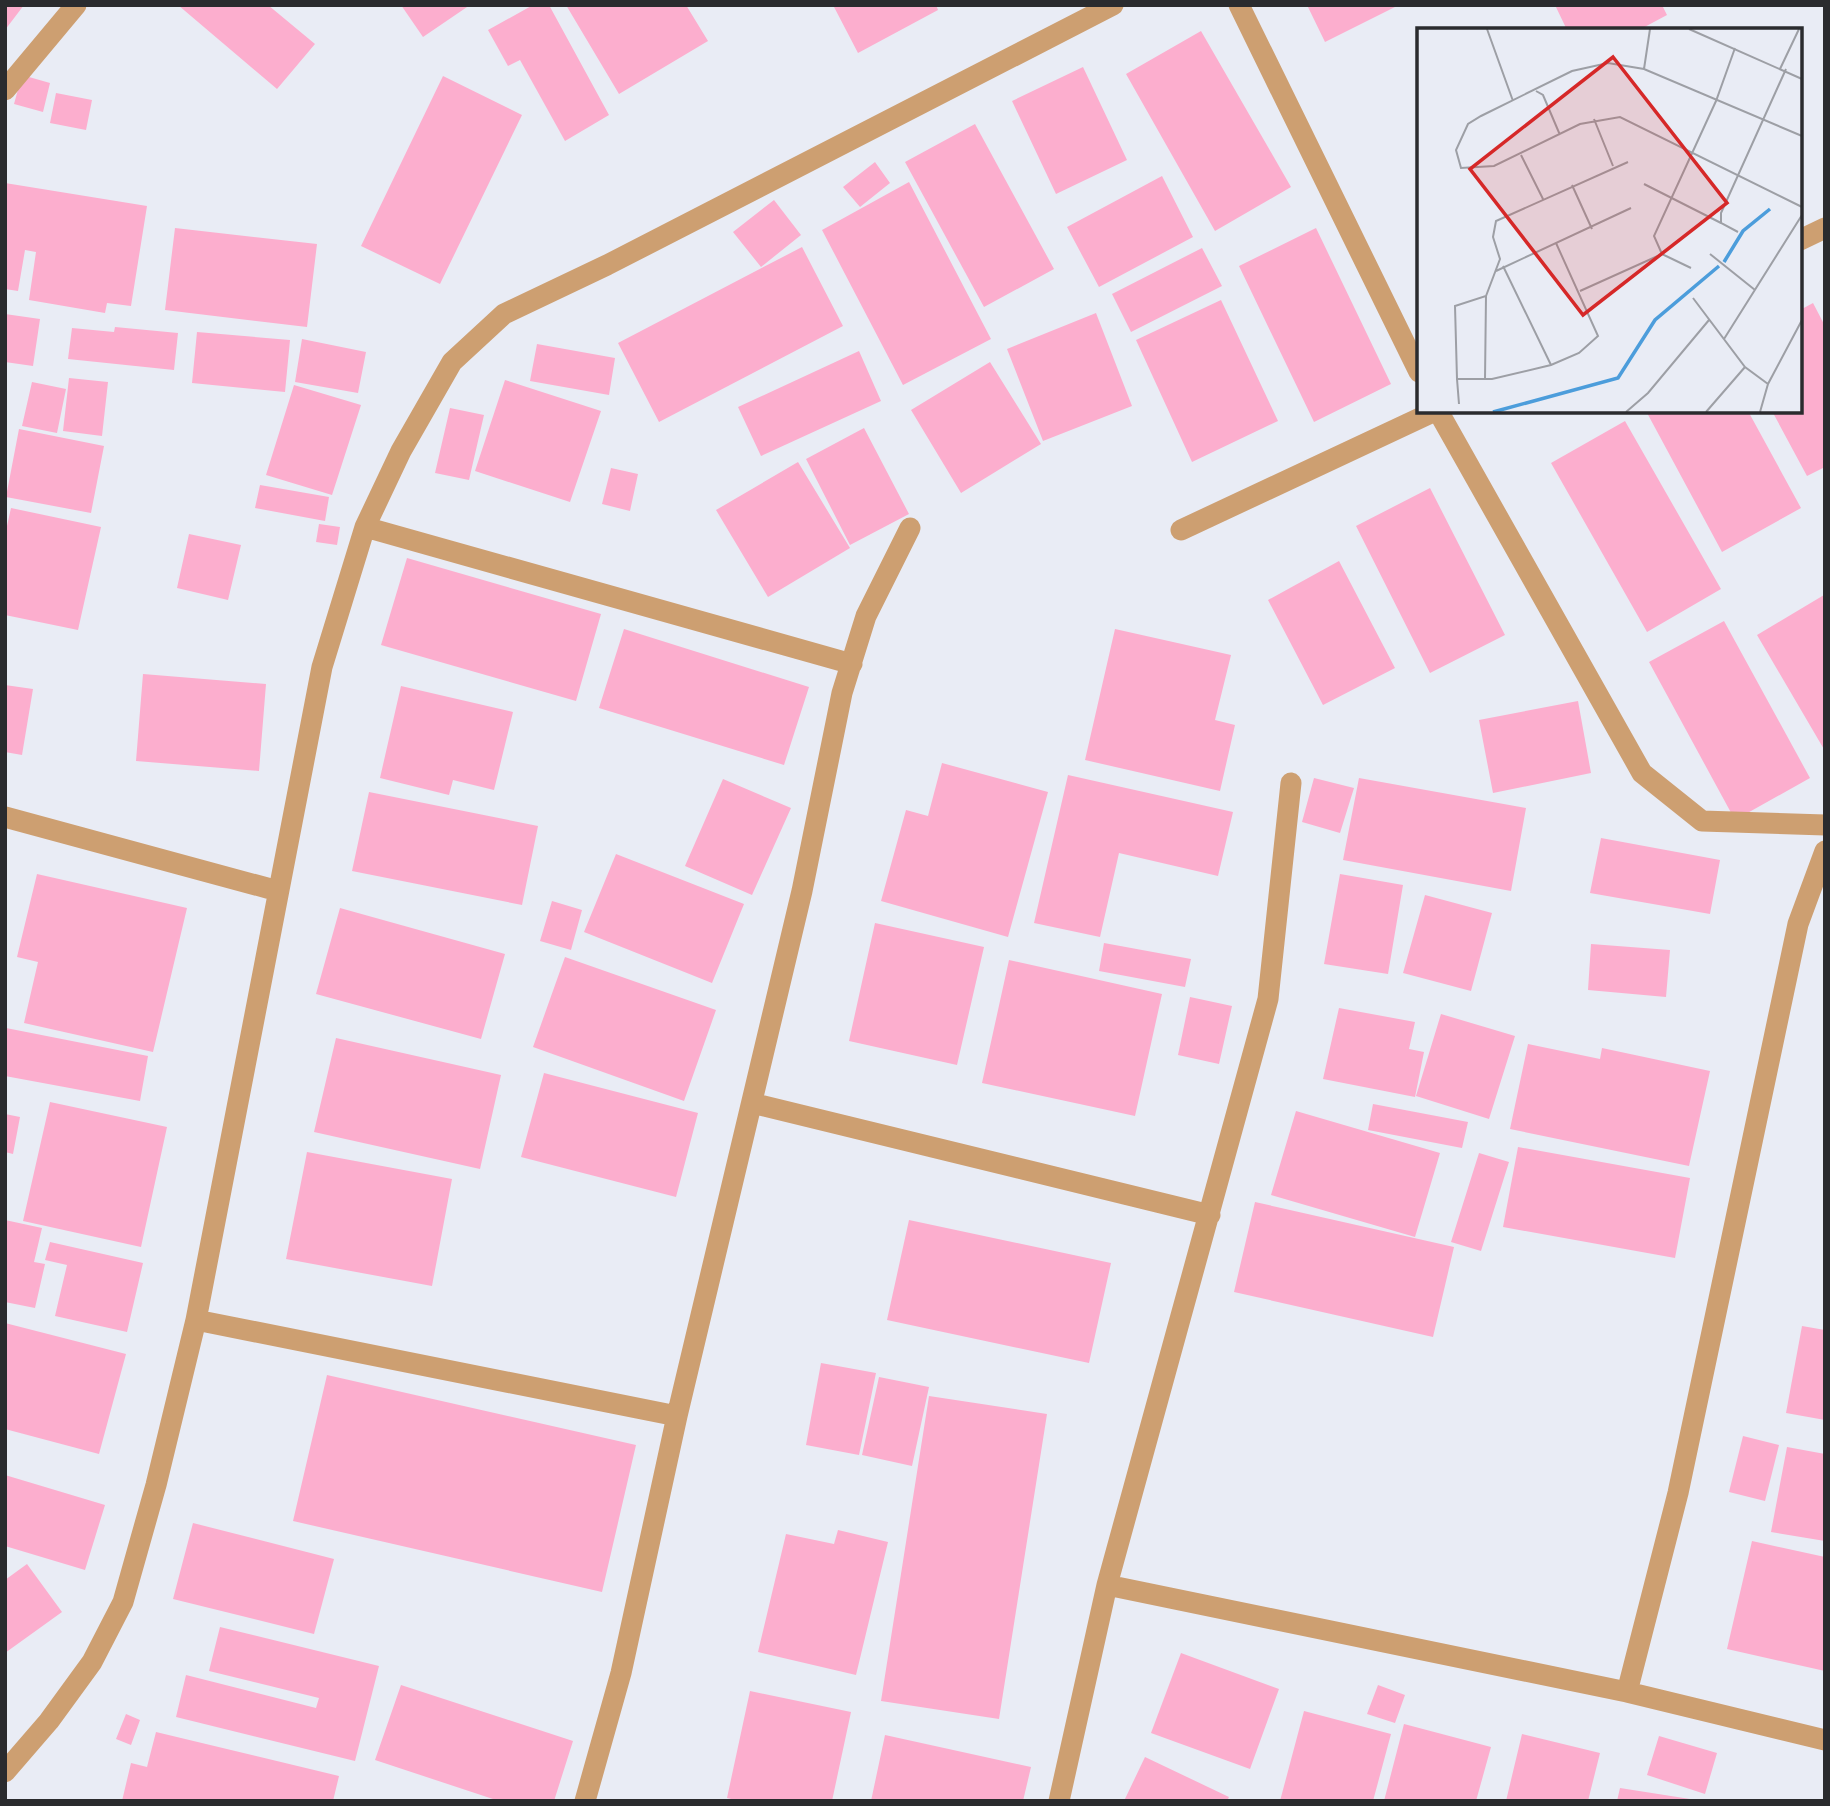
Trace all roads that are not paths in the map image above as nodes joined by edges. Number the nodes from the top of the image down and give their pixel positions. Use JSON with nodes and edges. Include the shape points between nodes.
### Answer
{"nodes":[{"id":1,"x":76,"y":5,"type":"edge"},
{"id":2,"x":1113,"y":5,"type":"edge"},
{"id":3,"x":1239,"y":5,"type":"edge"},
{"id":4,"x":5,"y":90,"type":"edge"},
{"id":5,"x":1825,"y":228,"type":"edge"},
{"id":6,"x":1802,"y":239,"type":"edge"},
{"id":7,"x":1417,"y":368,"type":"edge"},
{"id":8,"x":1432,"y":413,"type":"edge"},
{"id":9,"x":1437,"y":413,"type":"edge"},
{"id":10,"x":365,"y":527,"type":"junction"},
{"id":11,"x":910,"y":528,"type":"dead end"},
{"id":12,"x":1181,"y":530,"type":"dead end"},
{"id":13,"x":852,"y":664,"type":"junction"},
{"id":14,"x":1291,"y":783,"type":"dead end"},
{"id":15,"x":5,"y":817,"type":"edge"},
{"id":16,"x":1825,"y":825,"type":"edge"},
{"id":17,"x":1825,"y":851,"type":"edge"},
{"id":18,"x":278,"y":891,"type":"junction"},
{"id":19,"x":752,"y":1103,"type":"junction"},
{"id":20,"x":1210,"y":1214,"type":"junction"},
{"id":21,"x":196,"y":1320,"type":"junction"},
{"id":22,"x":677,"y":1416,"type":"junction"},
{"id":23,"x":1107,"y":1585,"type":"junction"},
{"id":24,"x":1627,"y":1692,"type":"junction"},
{"id":25,"x":1825,"y":1740,"type":"edge"},
{"id":26,"x":5,"y":1772,"type":"edge"},
{"id":27,"x":585,"y":1801,"type":"edge"},
{"id":28,"x":1059,"y":1801,"type":"edge"}],
"edges":[{"from":1,"to":4,"type":"street"},
{"from":2,"to":10,"type":"street","via":[[504,314],[452,362],[401,451]]},
{"from":3,"to":7,"type":"street"},
{"from":5,"to":6,"type":"street"},
{"from":8,"to":12,"type":"street"},
{"from":9,"to":16,"type":"street","via":[[1642,773],[1702,821]]},
{"from":10,"to":13,"type":"street"},
{"from":10,"to":18,"type":"street","via":[[323,667]]},
{"from":11,"to":13,"type":"street","via":[[866,616]]},
{"from":13,"to":19,"type":"street"},
{"from":14,"to":20,"type":"street","via":[[1268,999]]},
{"from":15,"to":18,"type":"street"},
{"from":17,"to":24,"type":"street","via":[[1798,924],[1678,1493]]},
{"from":18,"to":21,"type":"street"},
{"from":19,"to":20,"type":"street"},
{"from":19,"to":22,"type":"street"},
{"from":20,"to":23,"type":"street"},
{"from":21,"to":22,"type":"street"},
{"from":21,"to":26,"type":"street","via":[[123,1602],[92,1662]]},
{"from":22,"to":27,"type":"street","via":[[621,1673]]},
{"from":23,"to":24,"type":"street"},
{"from":23,"to":28,"type":"street"},
{"from":24,"to":25,"type":"street"}]}
